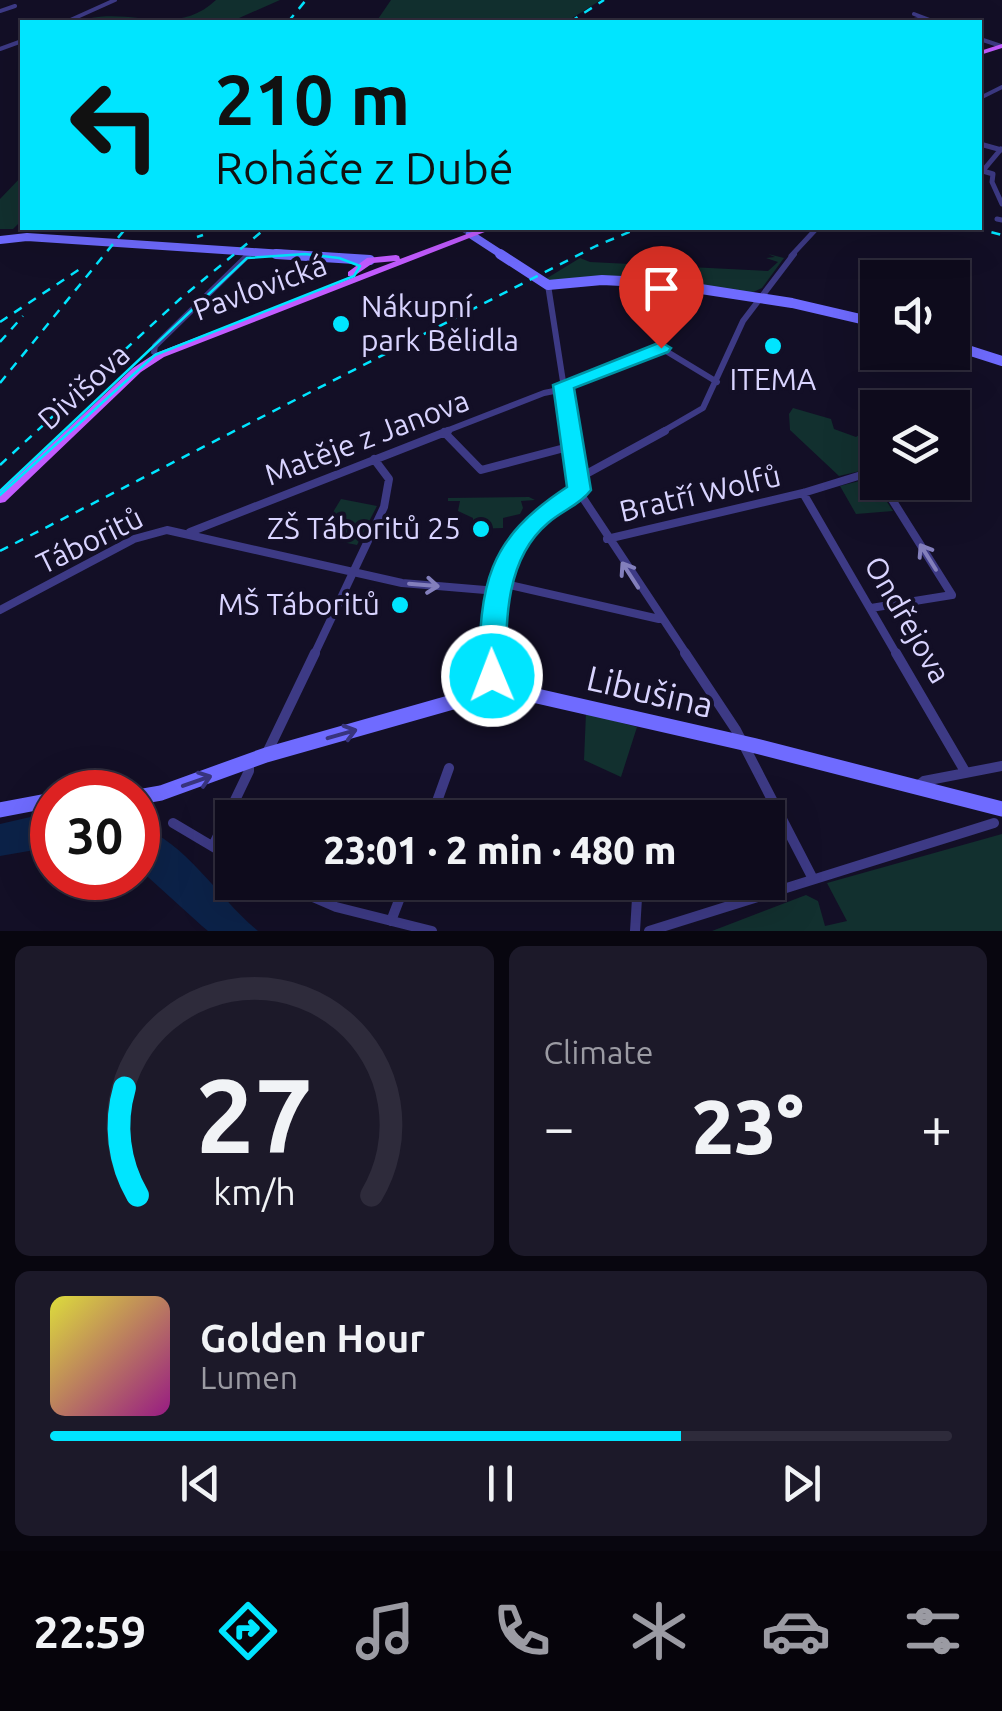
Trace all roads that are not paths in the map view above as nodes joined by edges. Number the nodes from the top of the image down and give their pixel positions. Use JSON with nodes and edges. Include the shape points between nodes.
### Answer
{"nodes":[{"id":1,"x":115,"y":0,"type":"edge"},
{"id":2,"x":15,"y":6,"type":"dead end"},
{"id":3,"x":0,"y":11,"type":"edge"},
{"id":4,"x":914,"y":14,"type":"dead end"},
{"id":5,"x":924,"y":18,"type":"junction"},
{"id":6,"x":70,"y":20,"type":"edge"},
{"id":7,"x":914,"y":20,"type":"edge"},
{"id":8,"x":930,"y":20,"type":"edge"},
{"id":9,"x":1001,"y":149,"type":"edge"},
{"id":10,"x":982,"y":173,"type":"edge"},
{"id":11,"x":1002,"y":204,"type":"edge"},
{"id":12,"x":815,"y":230,"type":"edge"},
{"id":13,"x":466,"y":231,"type":"edge"},
{"id":14,"x":0,"y":240,"type":"edge"},
{"id":15,"x":251,"y":252,"type":"junction"},
{"id":16,"x":412,"y":255,"type":"junction"},
{"id":17,"x":372,"y":260,"type":"junction"},
{"id":18,"x":350,"y":278,"type":"junction"},
{"id":19,"x":548,"y":285,"type":"junction"},
{"id":20,"x":759,"y":298,"type":"junction"},
{"id":21,"x":860,"y":319,"type":"edge"},
{"id":22,"x":970,"y":350,"type":"edge"},
{"id":23,"x":156,"y":353,"type":"junction"},
{"id":24,"x":1002,"y":360,"type":"edge"},
{"id":25,"x":717,"y":382,"type":"junction"},
{"id":26,"x":563,"y":387,"type":"junction"},
{"id":27,"x":444,"y":432,"type":"junction"},
{"id":28,"x":572,"y":446,"type":"junction"},
{"id":29,"x":374,"y":459,"type":"junction"},
{"id":30,"x":578,"y":479,"type":"junction"},
{"id":31,"x":860,"y":481,"type":"edge"},
{"id":32,"x":0,"y":487,"type":"edge"},
{"id":33,"x":579,"y":490,"type":"junction"},
{"id":34,"x":803,"y":493,"type":"junction"},
{"id":35,"x":0,"y":499,"type":"edge"},
{"id":36,"x":892,"y":500,"type":"edge"},
{"id":37,"x":187,"y":533,"type":"junction"},
{"id":38,"x":607,"y":539,"type":"junction"},
{"id":39,"x":351,"y":573,"type":"junction"},
{"id":40,"x":499,"y":587,"type":"junction"},
{"id":41,"x":871,"y":608,"type":"junction"},
{"id":42,"x":0,"y":610,"type":"edge"},
{"id":43,"x":660,"y":619,"type":"junction"},
{"id":44,"x":494,"y":688,"type":"junction"},
{"id":45,"x":742,"y":743,"type":"junction"},
{"id":46,"x":266,"y":755,"type":"junction"},
{"id":47,"x":249,"y":762,"type":"junction"},
{"id":48,"x":1002,"y":766,"type":"edge"},
{"id":49,"x":449,"y":768,"type":"dead end"},
{"id":50,"x":966,"y":772,"type":"junction"},
{"id":51,"x":916,"y":788,"type":"junction"},
{"id":52,"x":160,"y":791,"type":"edge"},
{"id":53,"x":437,"y":800,"type":"edge"},
{"id":54,"x":30,"y":804,"type":"edge"},
{"id":55,"x":0,"y":810,"type":"edge"},
{"id":56,"x":998,"y":816,"type":"edge"},
{"id":57,"x":173,"y":823,"type":"dead end"},
{"id":58,"x":213,"y":846,"type":"joint"},
{"id":59,"x":812,"y":877,"type":"junction"},
{"id":60,"x":320,"y":900,"type":"edge"},
{"id":61,"x":399,"y":900,"type":"edge"},
{"id":62,"x":637,"y":900,"type":"edge"},
{"id":63,"x":391,"y":921,"type":"junction"},
{"id":64,"x":432,"y":931,"type":"edge"},
{"id":65,"x":634,"y":931,"type":"edge"},
{"id":66,"x":648,"y":931,"type":"edge"}],
"edges":[{"from":1,"to":6,"type":"street"},
{"from":2,"to":3,"type":"street"},
{"from":4,"to":5,"type":"street"},
{"from":5,"to":7,"type":"street"},
{"from":5,"to":8,"type":"street"},
{"from":9,"to":10,"type":"street"},
{"from":10,"to":11,"type":"street","via":[[993,174]]},
{"from":12,"to":20,"type":"street"},
{"from":13,"to":16,"type":"main road","name":"Pavlovická"},
{"from":13,"to":19,"type":"street"},
{"from":14,"to":15,"type":"street"},
{"from":15,"to":17,"type":"street"},
{"from":15,"to":23,"type":"street","via":[[155,346]]},
{"from":16,"to":17,"type":"main road"},
{"from":16,"to":18,"type":"main road","name":"Pavlovická"},
{"from":17,"to":18,"type":"main road","via":[[373,269]]},
{"from":18,"to":23,"type":"main road","name":"Pavlovická"},
{"from":18,"to":23,"type":"main road","name":"Pavlovická"},
{"from":19,"to":20,"type":"street","via":[[618,280]]},
{"from":19,"to":26,"type":"street"},
{"from":20,"to":21,"type":"street"},
{"from":20,"to":25,"type":"street"},
{"from":22,"to":24,"type":"street"},
{"from":23,"to":32,"type":"main road","name":"Divišova","via":[[119,377]]},
{"from":23,"to":35,"type":"main road","name":"Divišova"},
{"from":25,"to":26,"type":"street","name":"Matěje z Janova","via":[[661,348]]},
{"from":25,"to":30,"type":"street","via":[[707,403],[688,419]]},
{"from":26,"to":27,"type":"street","name":"Matěje z Janova"},
{"from":26,"to":28,"type":"street"},
{"from":27,"to":28,"type":"street","via":[[481,470]]},
{"from":27,"to":29,"type":"street","name":"Matěje z Janova"},
{"from":28,"to":30,"type":"street"},
{"from":29,"to":37,"type":"street","name":"Matěje z Janova"},
{"from":29,"to":39,"type":"street","via":[[387,475],[388,494]]},
{"from":30,"to":33,"type":"street"},
{"from":31,"to":34,"type":"street","name":"Bratří Wolfů"},
{"from":33,"to":38,"type":"street"},
{"from":33,"to":40,"type":"street","via":[[526,531]]},
{"from":34,"to":38,"type":"street","name":"Bratří Wolfů"},
{"from":34,"to":41,"type":"street","name":"Ondřejova"},
{"from":41,"to":36,"type":"street","one_way":true,"via":[[952,595]]},
{"from":37,"to":39,"type":"street","name":"Táboritů"},
{"from":37,"to":42,"type":"street","name":"Táboritů","via":[[147,533]]},
{"from":43,"to":38,"type":"street","one_way":true},
{"from":39,"to":40,"type":"street","name":"Táboritů","one_way":true,"via":[[402,583]]},
{"from":39,"to":46,"type":"street"},
{"from":40,"to":43,"type":"street","name":"Táboritů","via":[[529,586]]},
{"from":40,"to":44,"type":"street","via":[[492,626]]},
{"from":41,"to":50,"type":"street","name":"Ondřejova"},
{"from":43,"to":45,"type":"street"},
{"from":44,"to":45,"type":"street","name":"Libušina"},
{"from":46,"to":44,"type":"street","name":"Libušina","one_way":true},
{"from":45,"to":51,"type":"street","name":"Libušina"},
{"from":45,"to":59,"type":"street"},
{"from":46,"to":47,"type":"street","name":"Libušina"},
{"from":52,"to":47,"type":"street","name":"Libušina","one_way":true},
{"from":47,"to":58,"type":"street"},
{"from":48,"to":50,"type":"street"},
{"from":49,"to":53,"type":"street"},
{"from":50,"to":51,"type":"street"},
{"from":51,"to":56,"type":"street","name":"Libušina"},
{"from":54,"to":55,"type":"street"},
{"from":56,"to":59,"type":"street"},
{"from":57,"to":58,"type":"street"},
{"from":59,"to":66,"type":"street"},
{"from":60,"to":63,"type":"street"},
{"from":61,"to":63,"type":"street"},
{"from":62,"to":65,"type":"street"},
{"from":63,"to":64,"type":"street"}]}
